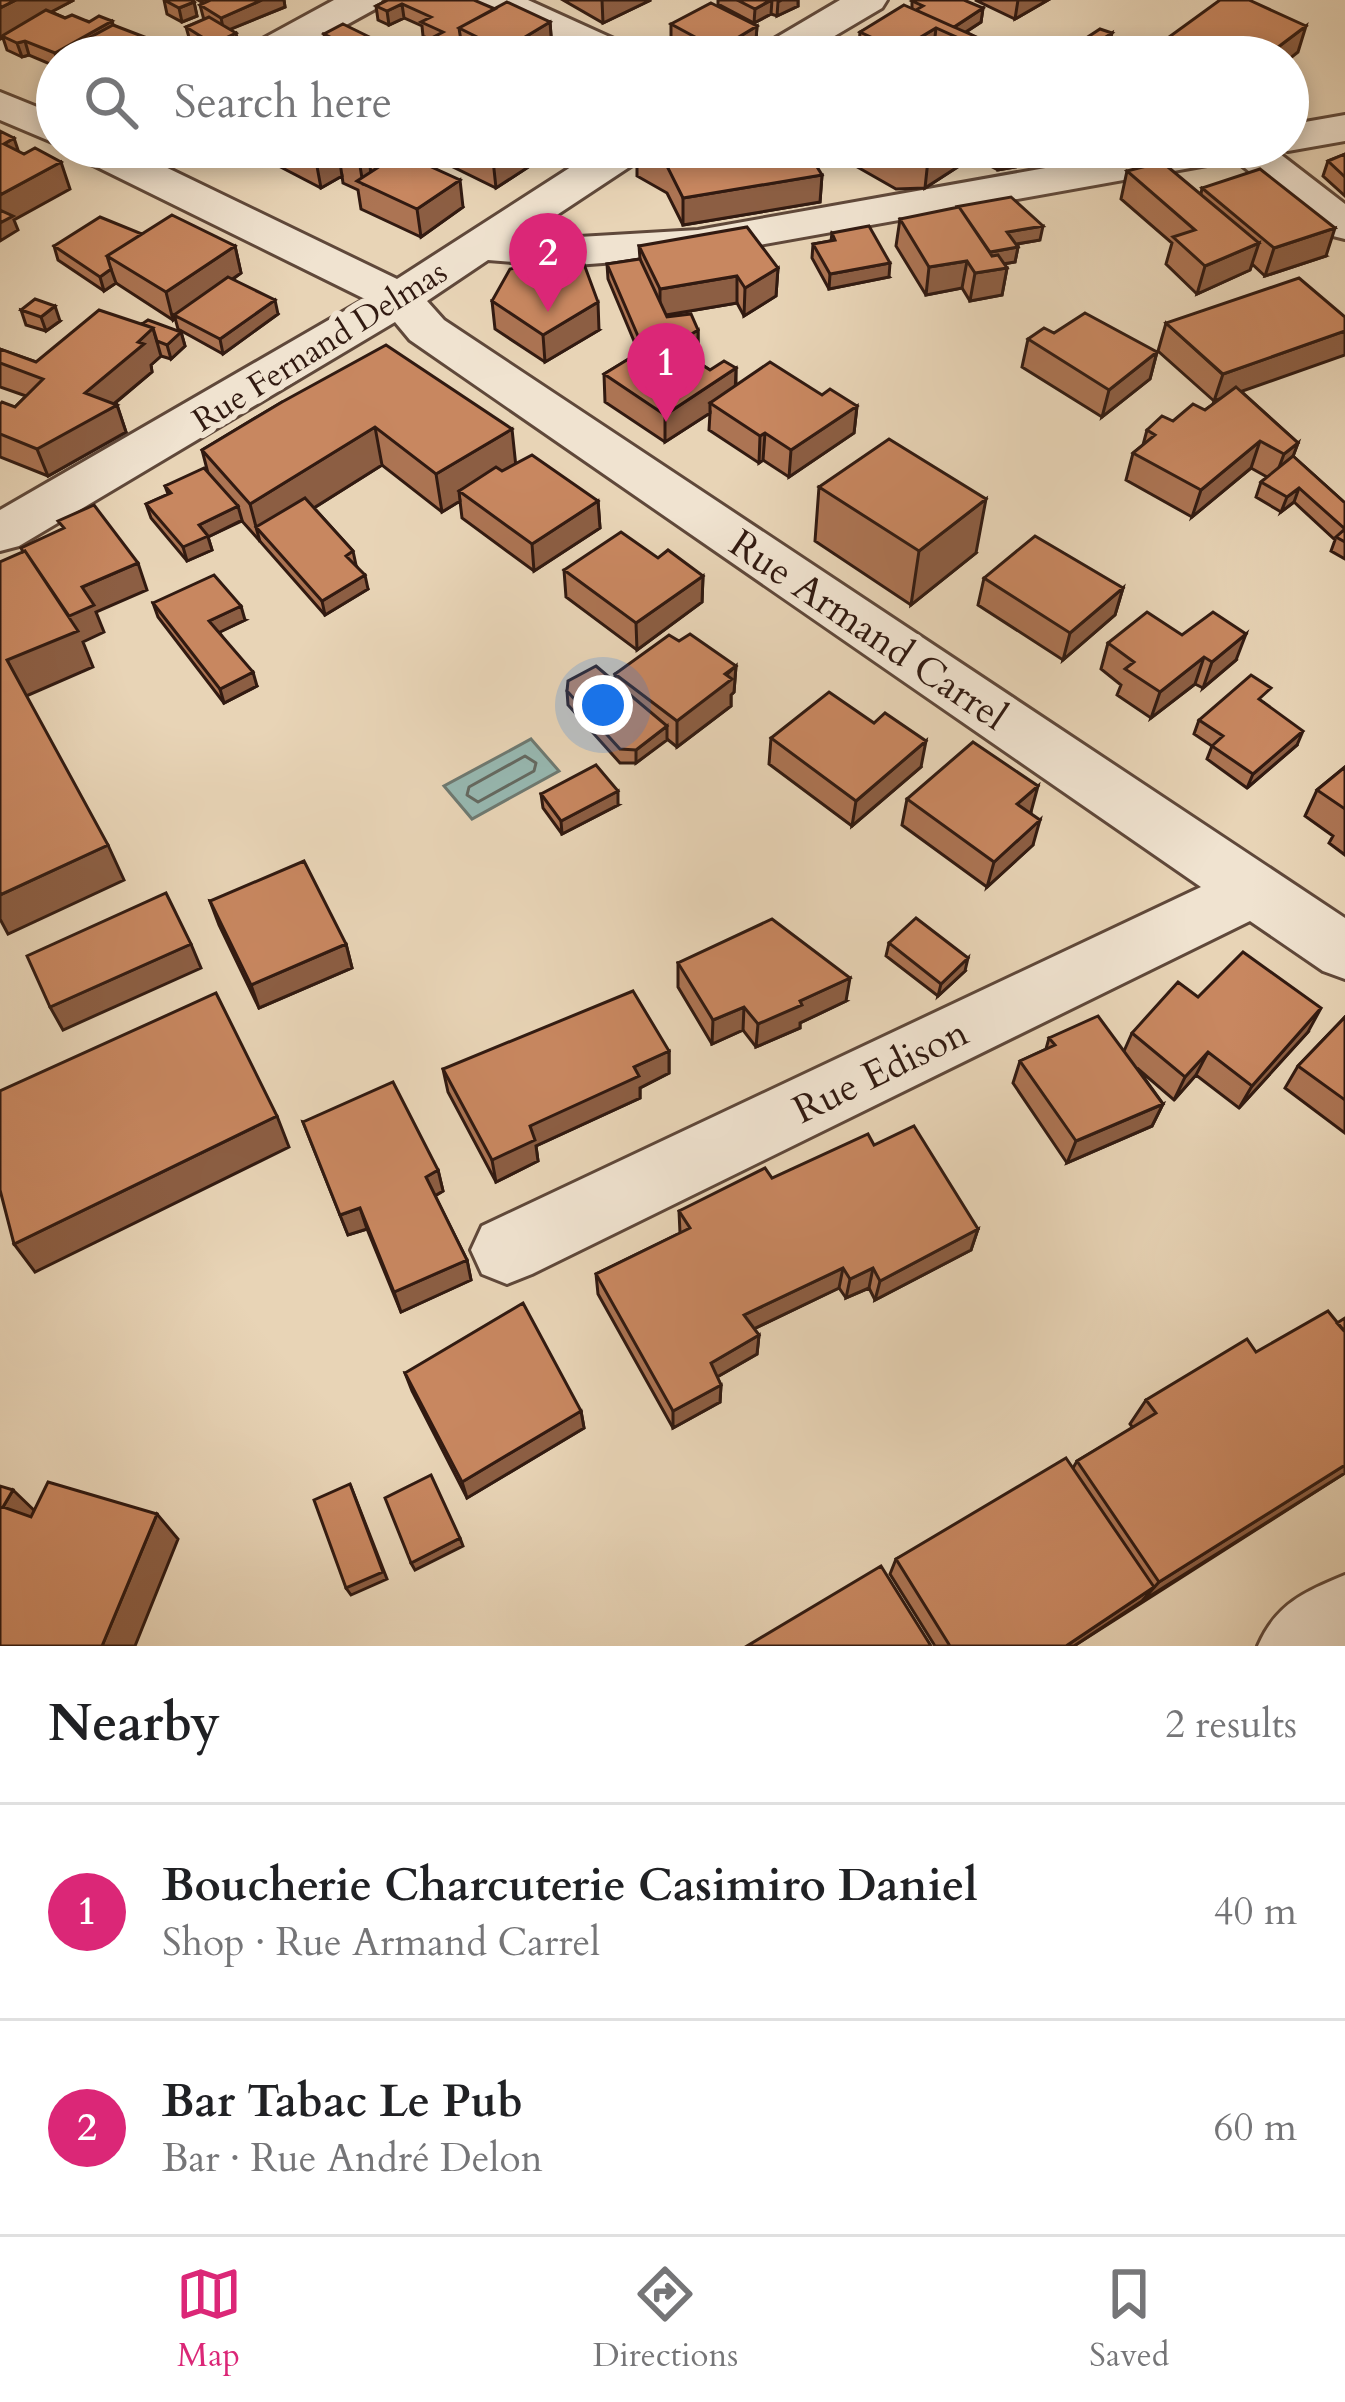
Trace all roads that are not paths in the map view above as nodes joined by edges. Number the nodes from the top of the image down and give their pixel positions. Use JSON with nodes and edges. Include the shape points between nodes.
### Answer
{"nodes":[{"id":1,"x":363,"y":0,"type":"edge"},
{"id":2,"x":496,"y":0,"type":"edge"},
{"id":3,"x":868,"y":0,"type":"edge"},
{"id":4,"x":297,"y":36,"type":"edge"},
{"id":5,"x":576,"y":36,"type":"edge"},
{"id":6,"x":806,"y":36,"type":"edge"},
{"id":7,"x":0,"y":104,"type":"edge"},
{"id":8,"x":36,"y":121,"type":"edge"},
{"id":9,"x":1345,"y":128,"type":"edge"},
{"id":10,"x":1309,"y":134,"type":"edge"},
{"id":11,"x":133,"y":168,"type":"edge"},
{"id":12,"x":599,"y":168,"type":"edge"},
{"id":13,"x":1117,"y":168,"type":"edge"},
{"id":14,"x":1272,"y":168,"type":"edge"},
{"id":15,"x":1345,"y":226,"type":"edge"},
{"id":16,"x":476,"y":246,"type":"junction"},
{"id":17,"x":400,"y":298,"type":"junction"},
{"id":18,"x":0,"y":532,"type":"edge"},
{"id":19,"x":1254,"y":890,"type":"junction"},
{"id":20,"x":1345,"y":952,"type":"edge"},
{"id":21,"x":507,"y":1250,"type":"dead end"},
{"id":22,"x":1345,"y":1615,"type":"edge"},
{"id":23,"x":1299,"y":1646,"type":"edge"}],
"edges":[{"from":1,"to":4,"type":"street"},
{"from":2,"to":5,"type":"street"},
{"from":3,"to":6,"type":"street"},
{"from":7,"to":8,"type":"street","name":"Rue Armand Carrel"},
{"from":9,"to":10,"type":"street"},
{"from":11,"to":17,"type":"street","name":"Rue Armand Carrel"},
{"from":12,"to":16,"type":"street","name":"Rue Fernand Delmas"},
{"from":13,"to":16,"type":"street","via":[[698,243],[562,251]]},
{"from":14,"to":15,"type":"street"},
{"from":16,"to":17,"type":"street","name":"Rue Fernand Delmas"},
{"from":17,"to":18,"type":"street","name":"Rue Fernand Delmas"},
{"from":17,"to":19,"type":"street","name":"Rue Armand Carrel","via":[[427,330]]},
{"from":19,"to":20,"type":"street","name":"Rue Armand Carrel"},
{"from":19,"to":21,"type":"street","name":"Rue Edison"},
{"from":22,"to":23,"type":"street"}]}
